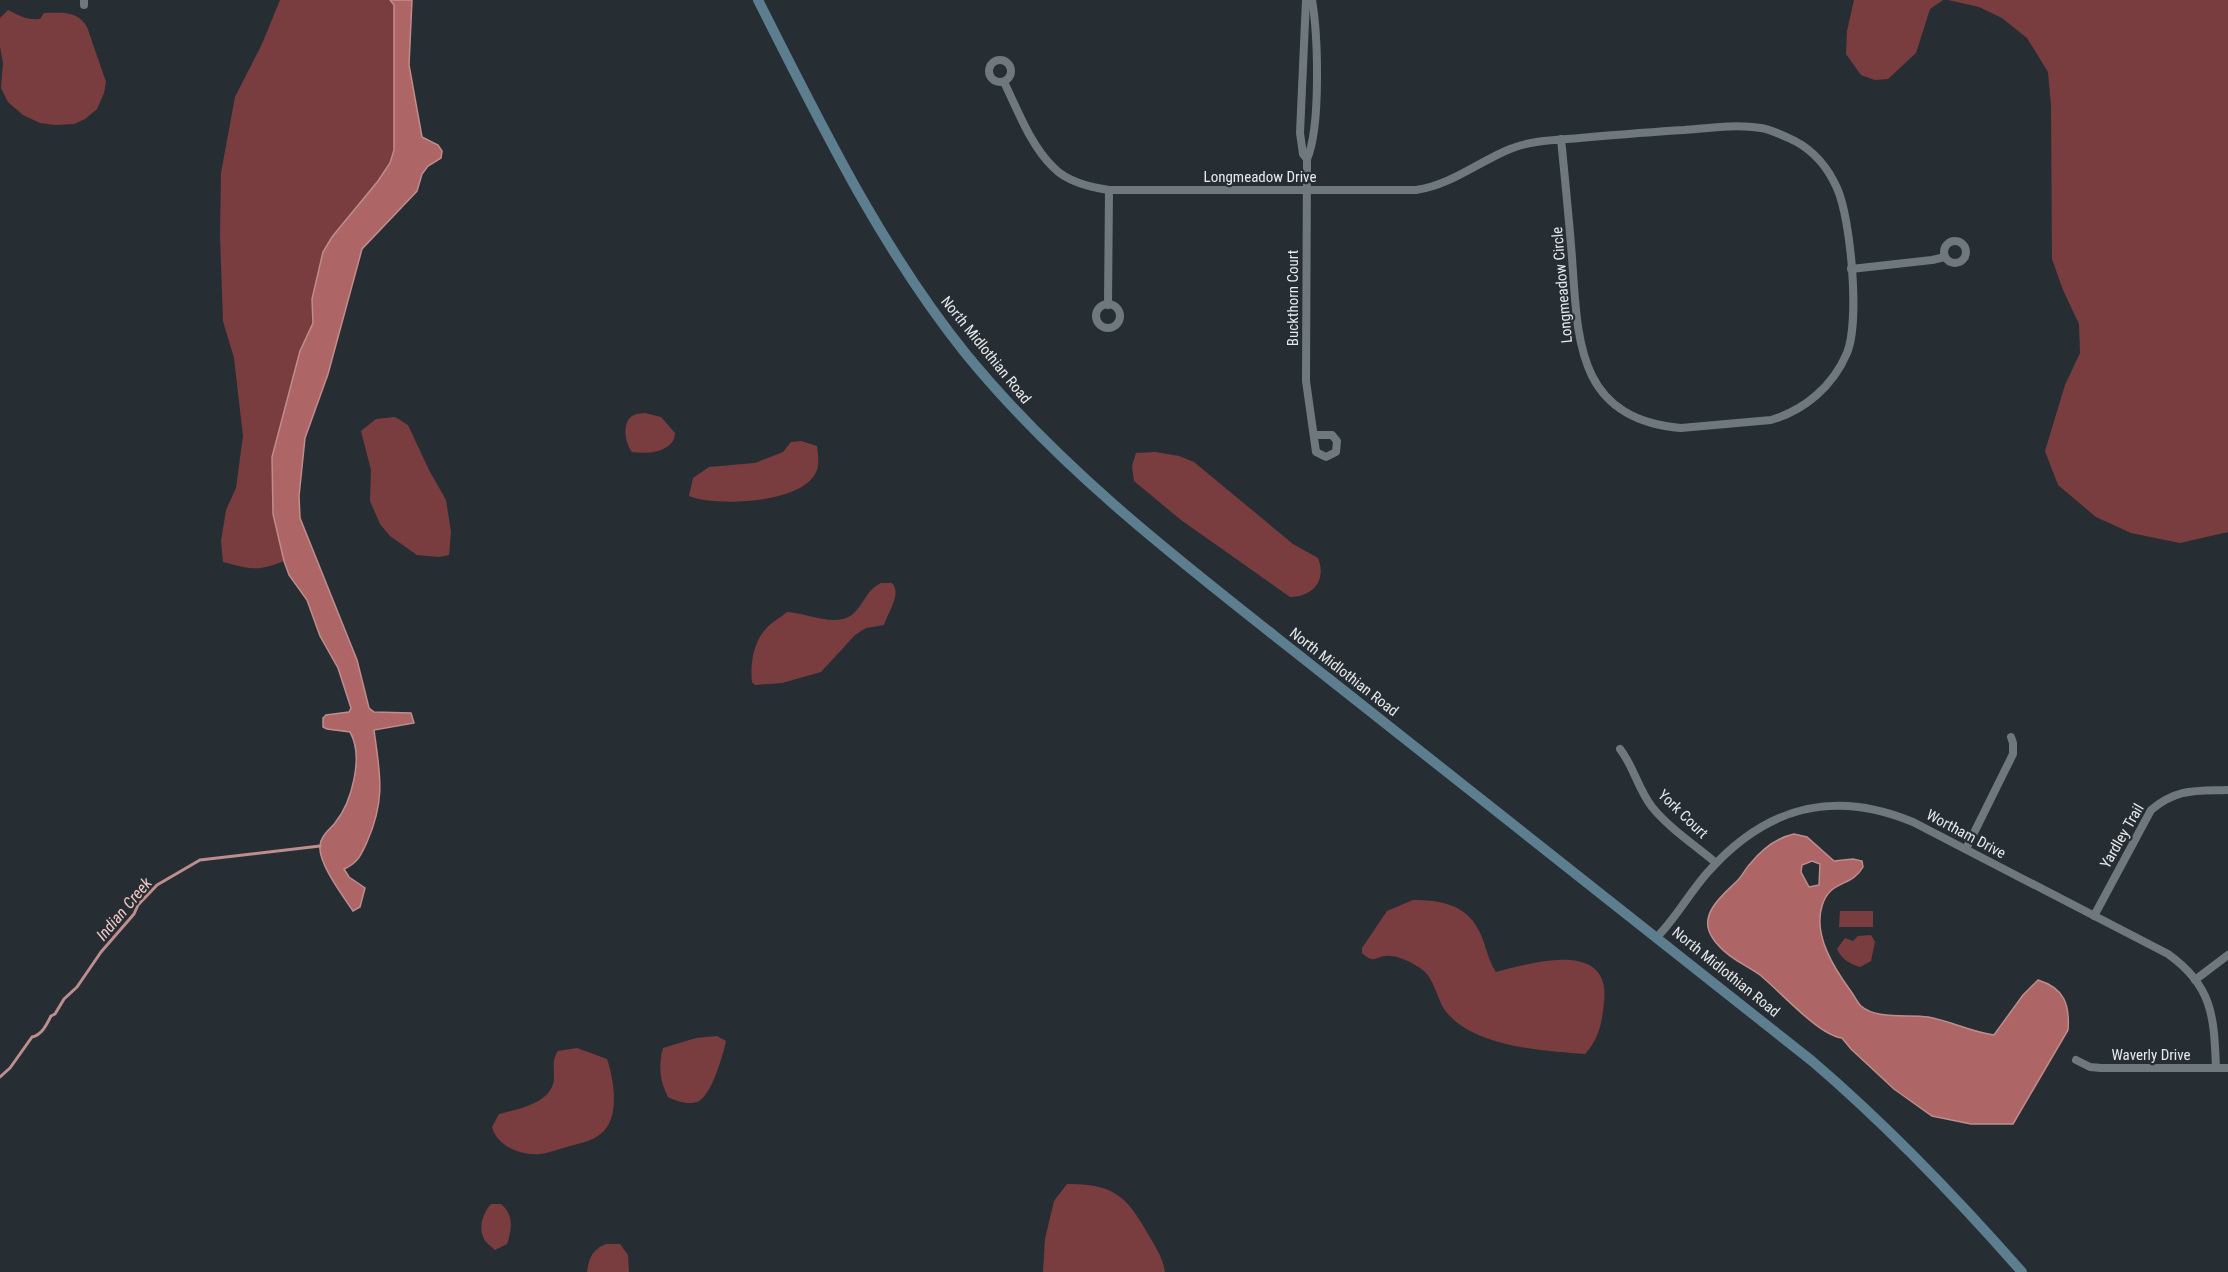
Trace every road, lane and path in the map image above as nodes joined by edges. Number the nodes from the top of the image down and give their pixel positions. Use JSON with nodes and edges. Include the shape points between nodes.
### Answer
{"nodes":[{"id":1,"x":758,"y":0,"type":"edge"},
{"id":2,"x":1306,"y":0,"type":"edge"},
{"id":3,"x":1312,"y":0,"type":"edge"},
{"id":4,"x":1004,"y":82,"type":"dead end"},
{"id":5,"x":1562,"y":139,"type":"junction"},
{"id":6,"x":1307,"y":159,"type":"junction"},
{"id":7,"x":1109,"y":190,"type":"junction"},
{"id":8,"x":1306,"y":190,"type":"junction"},
{"id":9,"x":1945,"y":257,"type":"dead end"},
{"id":10,"x":1851,"y":269,"type":"junction"},
{"id":11,"x":1108,"y":304,"type":"dead end"},
{"id":12,"x":1314,"y":435,"type":"dead end"},
{"id":13,"x":2011,"y":737,"type":"dead end"},
{"id":14,"x":1620,"y":749,"type":"dead end"},
{"id":15,"x":2228,"y":790,"type":"edge"},
{"id":16,"x":1966,"y":849,"type":"junction"},
{"id":17,"x":1716,"y":863,"type":"junction"},
{"id":18,"x":2094,"y":916,"type":"junction"},
{"id":19,"x":1657,"y":936,"type":"junction"},
{"id":20,"x":2228,"y":955,"type":"edge"},
{"id":21,"x":2195,"y":980,"type":"junction"},
{"id":22,"x":2076,"y":1060,"type":"dead end"},
{"id":23,"x":2216,"y":1068,"type":"junction"},
{"id":24,"x":2228,"y":1068,"type":"edge"},
{"id":25,"x":2022,"y":1272,"type":"edge"}],
"edges":[{"from":1,"to":19,"type":"main road","name":"North Midlothian Road","via":[[837,156],[913,283],[968,356],[1026,423],[1094,489],[1166,549]]},
{"from":2,"to":6,"type":"street","name":"Buckthorn Court","via":[[1300,133]]},
{"from":3,"to":6,"type":"street","name":"Buckthorn Court","via":[[1316,28],[1315,119]]},
{"from":4,"to":7,"type":"street","name":"Longmeadow Drive","via":[[1023,122],[1053,168],[1091,188]]},
{"from":5,"to":8,"type":"street","name":"Longmeadow Drive","via":[[1511,149],[1429,188]]},
{"from":5,"to":10,"type":"street","name":"Longmeadow Circle","via":[[1740,126],[1777,133],[1815,156],[1836,186],[1846,219]]},
{"from":5,"to":10,"type":"street","name":"Longmeadow Circle","via":[[1582,352],[1601,390],[1640,418],[1681,428],[1750,423],[1782,417],[1808,404],[1833,378],[1850,342]]},
{"from":6,"to":8,"type":"street","name":"Buckthorn Court"},
{"from":7,"to":8,"type":"street","name":"Longmeadow Drive"},
{"from":7,"to":11,"type":"street"},
{"from":8,"to":12,"type":"street","name":"Buckthorn Court","via":[[1306,381]]},
{"from":9,"to":10,"type":"street"},
{"from":13,"to":16,"type":"street","via":[[2013,754]]},
{"from":14,"to":17,"type":"street","name":"York Court","via":[[1653,808]]},
{"from":15,"to":18,"type":"street","name":"Yardley Trail","via":[[2176,793],[2151,810]]},
{"from":16,"to":17,"type":"street","name":"Wortham Drive","via":[[1896,815],[1870,808],[1823,806],[1767,823],[1737,842]]},
{"from":16,"to":18,"type":"street","name":"Wortham Drive"},
{"from":17,"to":19,"type":"street","name":"Wortham Drive"},
{"from":18,"to":21,"type":"street","name":"Wortham Drive","via":[[2168,954]]},
{"from":19,"to":25,"type":"main road","name":"North Midlothian Road","via":[[1858,1100],[1941,1182]]},
{"from":20,"to":21,"type":"street"},
{"from":21,"to":23,"type":"street","name":"Wortham Drive","via":[[2213,1013]]},
{"from":22,"to":23,"type":"street","name":"Waverly Drive","via":[[2101,1068]]},
{"from":23,"to":24,"type":"street","name":"Waverly Drive"}]}
